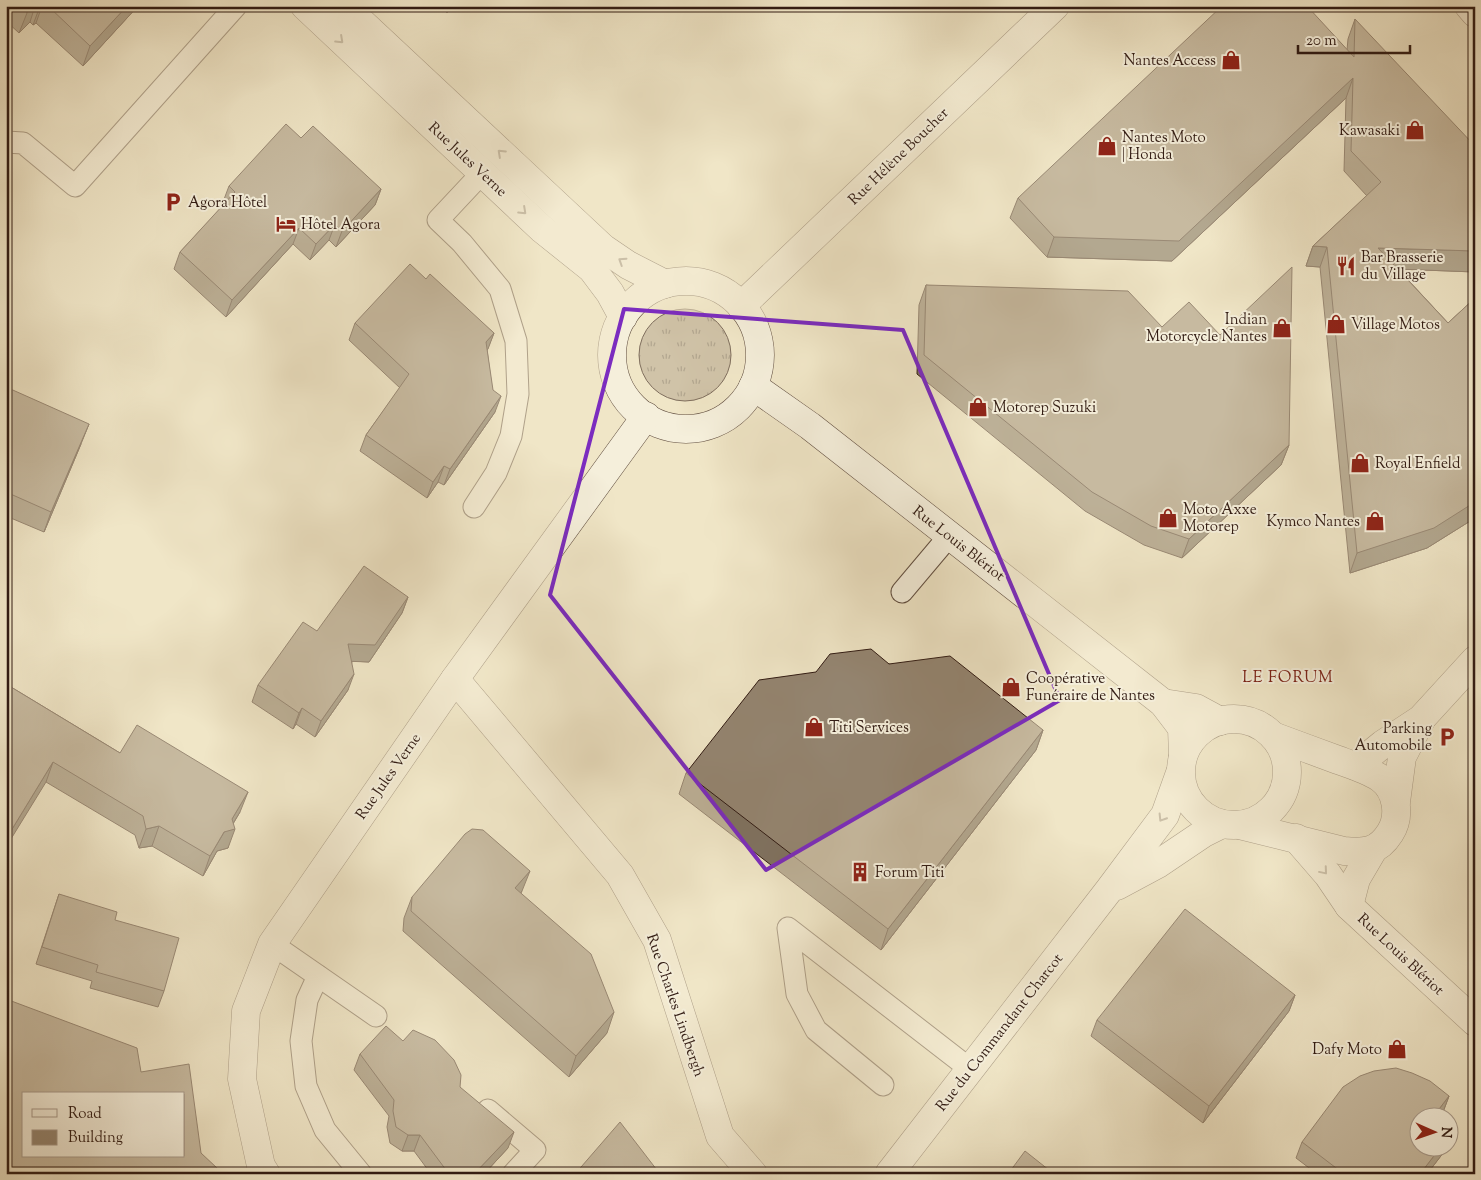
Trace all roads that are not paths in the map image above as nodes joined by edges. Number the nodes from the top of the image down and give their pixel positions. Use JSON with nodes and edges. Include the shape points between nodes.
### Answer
{"nodes":[{"id":1,"x":305,"y":6,"type":"edge"},
{"id":2,"x":344,"y":6,"type":"edge"},
{"id":3,"x":1055,"y":6,"type":"edge"},
{"id":4,"x":1469,"y":6,"type":"edge"},
{"id":5,"x":235,"y":7,"type":"edge"},
{"id":6,"x":1475,"y":13,"type":"edge"},
{"id":7,"x":6,"y":142,"type":"edge"},
{"id":8,"x":482,"y":173,"type":"junction"},
{"id":9,"x":665,"y":284,"type":"junction"},
{"id":10,"x":741,"y":306,"type":"junction"},
{"id":11,"x":623,"y":317,"type":"junction"},
{"id":12,"x":753,"y":386,"type":"junction"},
{"id":13,"x":646,"y":416,"type":"junction"},
{"id":14,"x":474,"y":507,"type":"dead end"},
{"id":15,"x":950,"y":535,"type":"junction"},
{"id":16,"x":902,"y":592,"type":"dead end"},
{"id":17,"x":1475,"y":660,"type":"edge"},
{"id":18,"x":455,"y":679,"type":"junction"},
{"id":19,"x":1163,"y":703,"type":"junction"},
{"id":20,"x":1421,"y":719,"type":"junction"},
{"id":21,"x":1220,"y":721,"type":"junction"},
{"id":22,"x":1273,"y":736,"type":"junction"},
{"id":23,"x":1182,"y":765,"type":"junction"},
{"id":24,"x":1356,"y":766,"type":"junction"},
{"id":25,"x":1396,"y":802,"type":"junction"},
{"id":26,"x":1231,"y":825,"type":"junction"},
{"id":27,"x":1296,"y":838,"type":"junction"},
{"id":28,"x":1373,"y":850,"type":"junction"},
{"id":29,"x":1109,"y":890,"type":"junction"},
{"id":30,"x":1349,"y":906,"type":"junction"},
{"id":31,"x":272,"y":944,"type":"junction"},
{"id":32,"x":318,"y":976,"type":"junction"},
{"id":33,"x":376,"y":1016,"type":"dead end"},
{"id":34,"x":1475,"y":1022,"type":"edge"},
{"id":35,"x":970,"y":1069,"type":"junction"},
{"id":36,"x":883,"y":1085,"type":"dead end"},
{"id":37,"x":488,"y":1110,"type":"edge"},
{"id":38,"x":266,"y":1174,"type":"edge"},
{"id":39,"x":361,"y":1174,"type":"edge"},
{"id":40,"x":513,"y":1174,"type":"edge"},
{"id":41,"x":753,"y":1174,"type":"edge"},
{"id":42,"x":889,"y":1174,"type":"edge"}],
"edges":[{"from":1,"to":8,"type":"street","name":"Rue Jules Verne","one_way":true},
{"from":9,"to":2,"type":"street","name":"Rue Jules Verne","one_way":true,"via":[[603,248]]},
{"from":3,"to":10,"type":"street","name":"Rue Hélène Boucher"},
{"from":4,"to":6,"type":"street"},
{"from":5,"to":7,"type":"lane","via":[[75,186],[23,143]]},
{"from":8,"to":11,"type":"street","name":"Rue Jules Verne","one_way":true,"via":[[542,229],[592,269]]},
{"from":8,"to":14,"type":"lane","via":[[438,220],[462,243],[500,290],[516,341],[518,394],[511,436],[496,473]]},
{"from":9,"to":10,"type":"street","via":[[679,281],[707,284],[732,296]]},
{"from":9,"to":11,"type":"street","via":[[638,298]]},
{"from":10,"to":12,"type":"street","via":[[750,317],[759,344],[758,373]]},
{"from":11,"to":13,"type":"street","via":[[615,332],[612,350],[615,376],[627,399]]},
{"from":12,"to":13,"type":"street","via":[[742,403],[727,416],[709,424],[690,428],[670,427]]},
{"from":12,"to":15,"type":"street","name":"Rue Louis Blériot"},
{"from":13,"to":18,"type":"street","name":"Rue Jules Verne"},
{"from":15,"to":16,"type":"lane"},
{"from":15,"to":19,"type":"street","name":"Rue Louis Blériot"},
{"from":17,"to":20,"type":"street"},
{"from":18,"to":31,"type":"street","name":"Rue Jules Verne"},
{"from":18,"to":41,"type":"street","name":"Rue Charles Lindbergh","via":[[620,875],[657,940],[720,1136]]},
{"from":19,"to":21,"type":"street","name":"Rue Louis Blériot","via":[[1196,708]]},
{"from":19,"to":23,"type":"street","name":"Rue Louis Blériot","via":[[1182,728]]},
{"from":20,"to":24,"type":"street"},
{"from":20,"to":25,"type":"street","via":[[1402,757]]},
{"from":21,"to":22,"type":"street","via":[[1243,720]]},
{"from":21,"to":23,"type":"street","via":[[1197,734],[1189,744]]},
{"from":22,"to":24,"type":"street"},
{"from":22,"to":26,"type":"street","via":[[1285,757],[1287,780],[1284,791],[1262,818]]},
{"from":23,"to":26,"type":"street","via":[[1182,785],[1192,806],[1211,820]]},
{"from":23,"to":29,"type":"street","name":"Rue du Commandant Charcot","one_way":true,"via":[[1165,815]]},
{"from":24,"to":25,"type":"street","via":[[1381,778]]},
{"from":25,"to":28,"type":"street","name":"Rue Louis Blériot","via":[[1392,830]]},
{"from":26,"to":27,"type":"street"},
{"from":26,"to":29,"type":"street","name":"Rue du Commandant Charcot","via":[[1204,833],[1158,864]]},
{"from":27,"to":28,"type":"street","via":[[1344,851]]},
{"from":27,"to":30,"type":"street","name":"Rue Louis Blériot","one_way":true},
{"from":28,"to":30,"type":"street","name":"Rue Louis Blériot","via":[[1356,879]]},
{"from":29,"to":35,"type":"street","name":"Rue du Commandant Charcot"},
{"from":30,"to":34,"type":"street","name":"Rue Louis Blériot"},
{"from":31,"to":32,"type":"lane"},
{"from":31,"to":38,"type":"street","name":"Rue Jules Verne","via":[[246,1011],[242,1079],[261,1166]]},
{"from":32,"to":33,"type":"lane"},
{"from":32,"to":39,"type":"lane","via":[[307,1000],[301,1041],[306,1086],[325,1130]]},
{"from":35,"to":36,"type":"lane","via":[[788,928],[797,994],[816,1030]]},
{"from":35,"to":42,"type":"street","name":"Rue du Commandant Charcot"},
{"from":37,"to":40,"type":"lane","via":[[535,1150]]}]}
